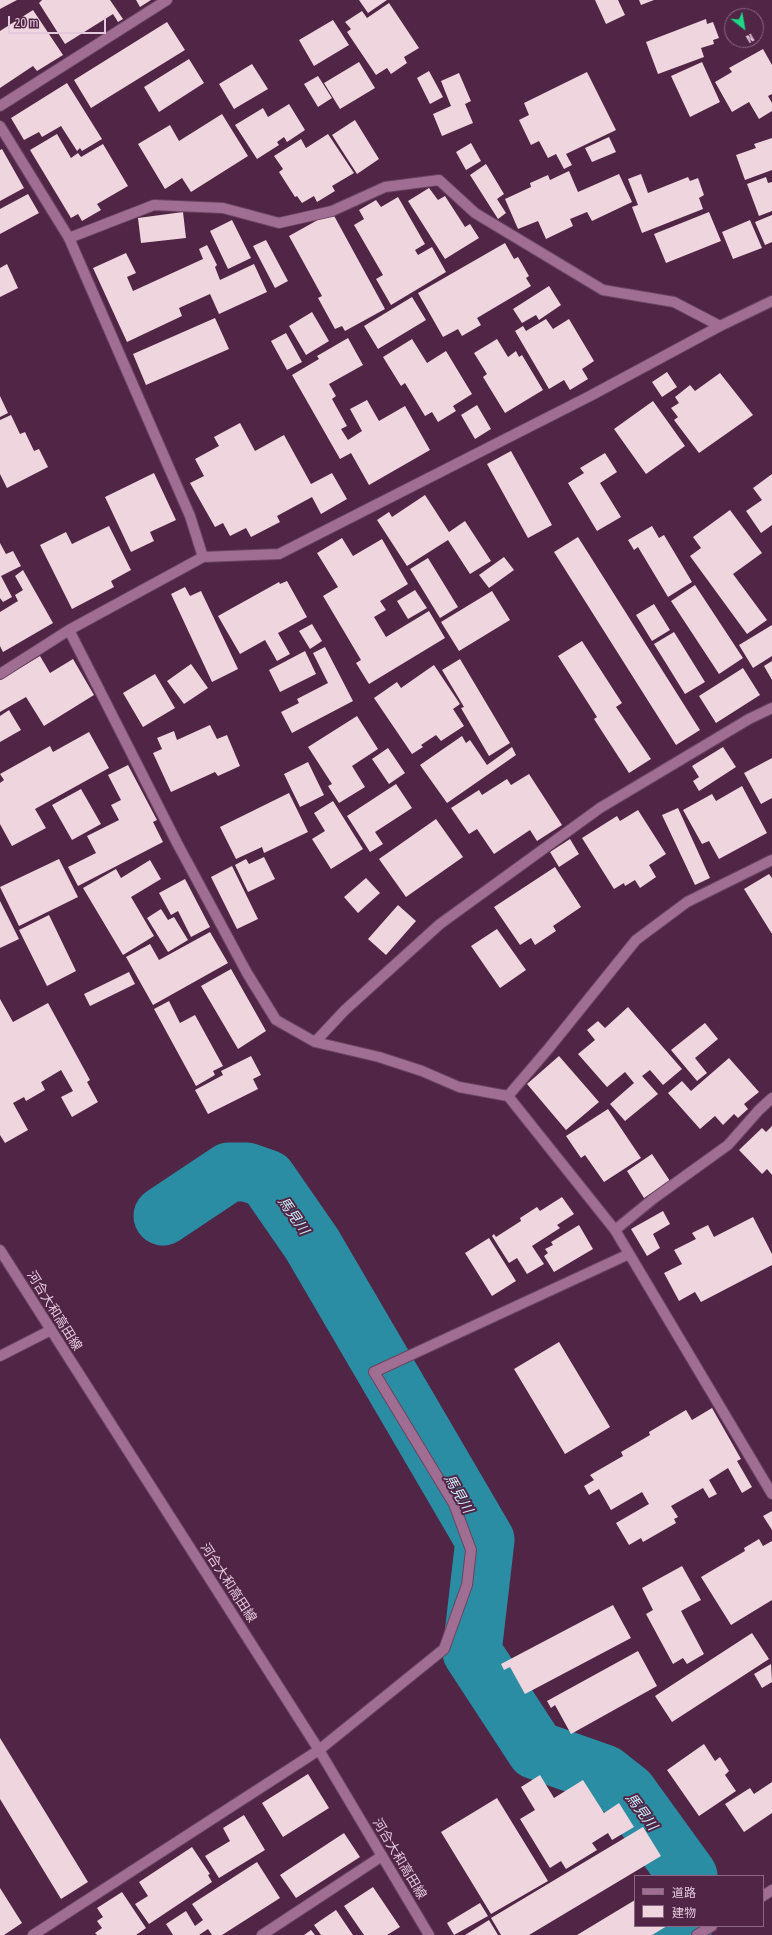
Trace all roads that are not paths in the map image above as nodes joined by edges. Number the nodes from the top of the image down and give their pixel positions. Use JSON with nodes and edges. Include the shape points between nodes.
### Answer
{"nodes":[{"id":1,"x":167,"y":0,"type":"edge"},
{"id":2,"x":0,"y":106,"type":"edge"},
{"id":3,"x":0,"y":126,"type":"edge"},
{"id":4,"x":68,"y":238,"type":"junction"},
{"id":5,"x":772,"y":301,"type":"edge"},
{"id":6,"x":720,"y":326,"type":"junction"},
{"id":7,"x":203,"y":558,"type":"junction"},
{"id":8,"x":69,"y":630,"type":"junction"},
{"id":9,"x":0,"y":674,"type":"edge"},
{"id":10,"x":772,"y":708,"type":"edge"},
{"id":11,"x":772,"y":860,"type":"edge"},
{"id":12,"x":315,"y":1042,"type":"junction"},
{"id":13,"x":508,"y":1096,"type":"junction"},
{"id":14,"x":772,"y":1098,"type":"edge"},
{"id":15,"x":615,"y":1230,"type":"junction"},
{"id":16,"x":0,"y":1250,"type":"edge"},
{"id":17,"x":629,"y":1254,"type":"junction"},
{"id":18,"x":51,"y":1330,"type":"junction"},
{"id":19,"x":0,"y":1356,"type":"edge"},
{"id":20,"x":772,"y":1494,"type":"edge"},
{"id":21,"x":319,"y":1750,"type":"junction"},
{"id":22,"x":382,"y":1856,"type":"junction"},
{"id":23,"x":710,"y":1927,"type":"edge"},
{"id":24,"x":33,"y":1935,"type":"edge"},
{"id":25,"x":262,"y":1935,"type":"edge"},
{"id":26,"x":429,"y":1935,"type":"edge"},
{"id":27,"x":697,"y":1935,"type":"edge"}],
"edges":[{"from":1,"to":2,"type":"street"},
{"from":3,"to":4,"type":"street"},
{"from":4,"to":6,"type":"street","via":[[154,205],[223,208],[279,223],[332,211],[385,187],[439,180],[475,213],[602,290],[674,302]]},
{"from":4,"to":7,"type":"street","via":[[190,516]]},
{"from":5,"to":6,"type":"street"},
{"from":6,"to":7,"type":"street","via":[[590,396],[279,554]]},
{"from":7,"to":8,"type":"street"},
{"from":8,"to":9,"type":"street"},
{"from":8,"to":12,"type":"street","via":[[246,973],[276,1020]]},
{"from":10,"to":12,"type":"street","via":[[749,719],[600,808],[446,920],[345,1010]]},
{"from":11,"to":13,"type":"street","via":[[687,902],[636,940]]},
{"from":12,"to":13,"type":"street","via":[[379,1057],[459,1087]]},
{"from":13,"to":15,"type":"street"},
{"from":14,"to":15,"type":"street","via":[[758,1110],[728,1145]]},
{"from":15,"to":17,"type":"street"},
{"from":16,"to":18,"type":"street","name":"河合大和高田線"},
{"from":17,"to":20,"type":"street"},
{"from":17,"to":21,"type":"street","via":[[374,1372],[454,1504],[471,1550],[468,1585],[444,1649]]},
{"from":18,"to":19,"type":"street"},
{"from":18,"to":21,"type":"street","name":"河合大和高田線"},
{"from":21,"to":22,"type":"street","name":"河合大和高田線"},
{"from":21,"to":24,"type":"street"},
{"from":22,"to":25,"type":"street"},
{"from":22,"to":26,"type":"street","name":"河合大和高田線"},
{"from":23,"to":27,"type":"street"}]}
